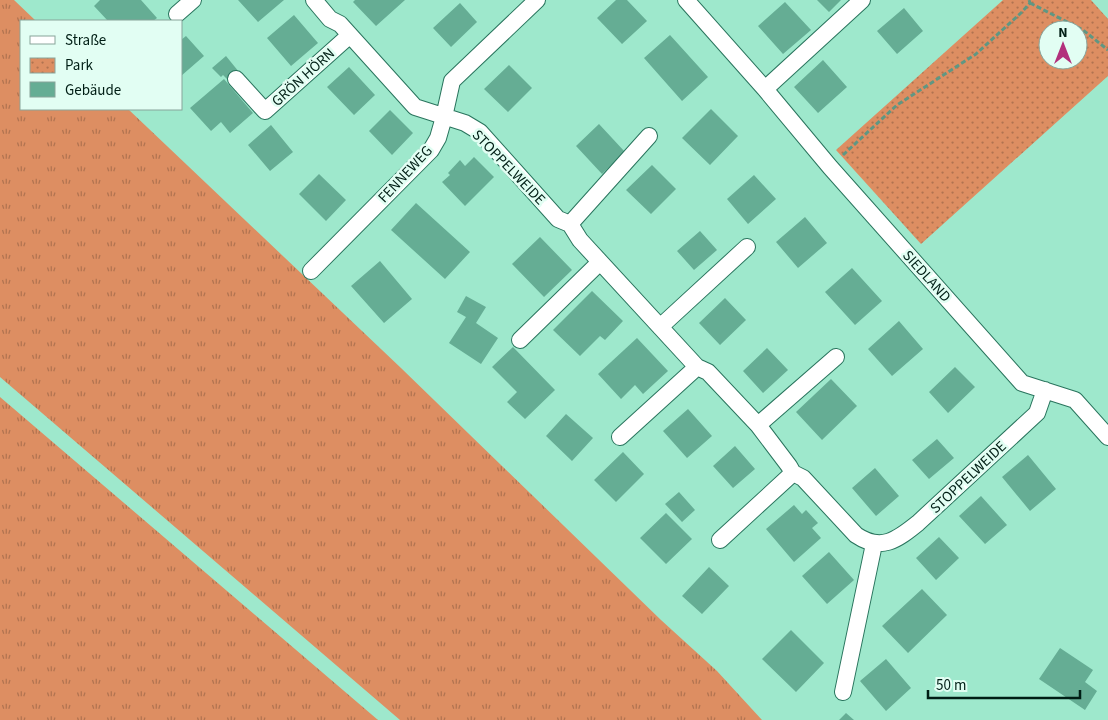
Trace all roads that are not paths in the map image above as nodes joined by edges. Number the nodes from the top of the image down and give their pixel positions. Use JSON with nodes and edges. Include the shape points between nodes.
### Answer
{"nodes":[{"id":1,"x":193,"y":0,"type":"edge"},
{"id":2,"x":314,"y":0,"type":"edge"},
{"id":3,"x":537,"y":0,"type":"edge"},
{"id":4,"x":686,"y":0,"type":"edge"},
{"id":5,"x":862,"y":0,"type":"edge"},
{"id":6,"x":177,"y":14,"type":"dead end"},
{"id":7,"x":350,"y":35,"type":"junction"},
{"id":8,"x":236,"y":79,"type":"dead end"},
{"id":9,"x":765,"y":89,"type":"junction"},
{"id":10,"x":444,"y":117,"type":"junction"},
{"id":11,"x":649,"y":136,"type":"dead end"},
{"id":12,"x":570,"y":224,"type":"junction"},
{"id":13,"x":747,"y":247,"type":"dead end"},
{"id":14,"x":600,"y":262,"type":"junction"},
{"id":15,"x":311,"y":272,"type":"dead end"},
{"id":16,"x":660,"y":326,"type":"junction"},
{"id":17,"x":520,"y":340,"type":"dead end"},
{"id":18,"x":836,"y":357,"type":"dead end"},
{"id":19,"x":697,"y":367,"type":"junction"},
{"id":20,"x":1045,"y":390,"type":"junction"},
{"id":21,"x":758,"y":426,"type":"junction"},
{"id":22,"x":620,"y":437,"type":"dead end"},
{"id":23,"x":1108,"y":437,"type":"edge"},
{"id":24,"x":793,"y":473,"type":"junction"},
{"id":25,"x":720,"y":540,"type":"dead end"},
{"id":26,"x":874,"y":544,"type":"junction"},
{"id":27,"x":843,"y":692,"type":"dead end"}],
"edges":[{"from":1,"to":6,"type":"street"},
{"from":2,"to":7,"type":"street"},
{"from":3,"to":10,"type":"street","name":"FENNEWEG","via":[[452,81]]},
{"from":4,"to":9,"type":"street","name":"SIEDLAND"},
{"from":5,"to":9,"type":"street"},
{"from":7,"to":8,"type":"street","name":"GRÖN HÖRN","via":[[265,111]]},
{"from":7,"to":10,"type":"street","via":[[415,107]]},
{"from":9,"to":20,"type":"street","name":"SIEDLAND","via":[[1022,383]]},
{"from":10,"to":12,"type":"street","name":"STOPPELWEIDE","via":[[465,123],[480,132],[558,219]]},
{"from":10,"to":15,"type":"street","name":"FENNEWEG","via":[[431,150]]},
{"from":11,"to":12,"type":"street"},
{"from":12,"to":14,"type":"street","name":"STOPPELWEIDE"},
{"from":13,"to":16,"type":"street"},
{"from":14,"to":16,"type":"street","name":"STOPPELWEIDE"},
{"from":14,"to":17,"type":"street"},
{"from":16,"to":19,"type":"street","name":"STOPPELWEIDE"},
{"from":18,"to":21,"type":"street"},
{"from":19,"to":21,"type":"street","name":"STOPPELWEIDE","via":[[708,372]]},
{"from":19,"to":22,"type":"street"},
{"from":20,"to":23,"type":"street","name":"SIEDLAND","via":[[1076,400]]},
{"from":20,"to":26,"type":"street","name":"STOPPELWEIDE","via":[[1037,412],[918,523],[903,536]]},
{"from":21,"to":24,"type":"street","name":"STOPPELWEIDE"},
{"from":24,"to":25,"type":"street"},
{"from":24,"to":26,"type":"street","name":"STOPPELWEIDE","via":[[803,478],[856,535]]},
{"from":26,"to":27,"type":"street"}]}
